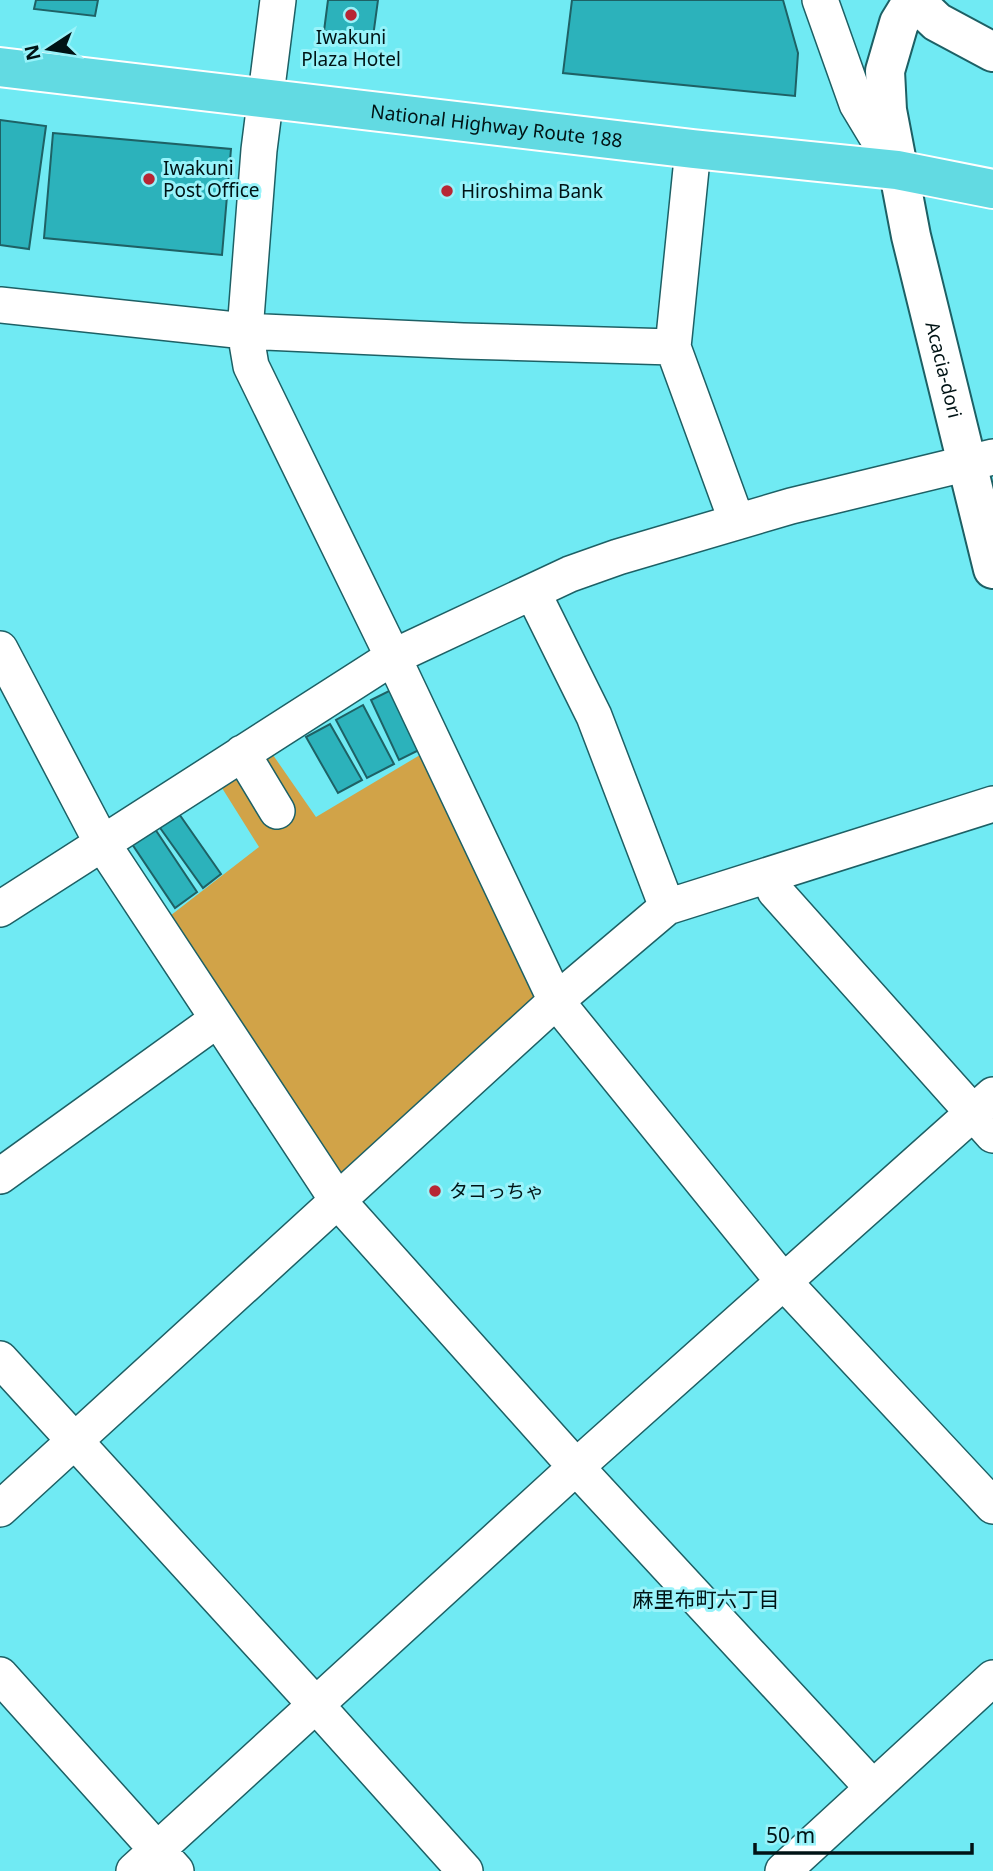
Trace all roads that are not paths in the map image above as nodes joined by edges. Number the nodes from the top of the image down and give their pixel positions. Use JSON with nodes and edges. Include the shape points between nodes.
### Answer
{"nodes":[{"id":1,"x":278,"y":0,"type":"edge"},
{"id":2,"x":820,"y":0,"type":"edge"},
{"id":3,"x":913,"y":0,"type":"edge"},
{"id":4,"x":993,"y":52,"type":"edge"},
{"id":5,"x":0,"y":67,"type":"edge"},
{"id":6,"x":266,"y":98,"type":"junction"},
{"id":7,"x":693,"y":149,"type":"junction"},
{"id":8,"x":897,"y":170,"type":"junction"},
{"id":9,"x":993,"y":189,"type":"edge"},
{"id":10,"x":0,"y":305,"type":"edge"},
{"id":11,"x":245,"y":331,"type":"junction"},
{"id":12,"x":673,"y":347,"type":"junction"},
{"id":13,"x":980,"y":460,"type":"edge"},
{"id":14,"x":737,"y":522,"type":"junction"},
{"id":15,"x":993,"y":569,"type":"edge"},
{"id":16,"x":533,"y":593,"type":"junction"},
{"id":17,"x":0,"y":649,"type":"edge"},
{"id":18,"x":393,"y":657,"type":"junction"},
{"id":19,"x":242,"y":753,"type":"junction"},
{"id":20,"x":993,"y":804,"type":"edge"},
{"id":21,"x":278,"y":811,"type":"dead end"},
{"id":22,"x":102,"y":843,"type":"junction"},
{"id":23,"x":769,"y":875,"type":"junction"},
{"id":24,"x":667,"y":907,"type":"junction"},
{"id":25,"x":0,"y":909,"type":"edge"},
{"id":26,"x":556,"y":1001,"type":"junction"},
{"id":27,"x":218,"y":1019,"type":"junction"},
{"id":28,"x":986,"y":1115,"type":"edge"},
{"id":29,"x":0,"y":1176,"type":"edge"},
{"id":30,"x":338,"y":1201,"type":"junction"},
{"id":31,"x":783,"y":1281,"type":"junction"},
{"id":32,"x":0,"y":1359,"type":"edge"},
{"id":33,"x":75,"y":1441,"type":"junction"},
{"id":34,"x":576,"y":1467,"type":"junction"},
{"id":35,"x":993,"y":1506,"type":"edge"},
{"id":36,"x":0,"y":1509,"type":"edge"},
{"id":37,"x":0,"y":1675,"type":"edge"},
{"id":38,"x":993,"y":1678,"type":"edge"},
{"id":39,"x":316,"y":1704,"type":"junction"},
{"id":40,"x":872,"y":1787,"type":"junction"},
{"id":41,"x":156,"y":1864,"type":"edge"},
{"id":42,"x":465,"y":1871,"type":"edge"},
{"id":43,"x":783,"y":1871,"type":"edge"}],
"edges":[{"from":1,"to":6,"type":"street"},
{"from":2,"to":8,"type":"street","via":[[857,104]]},
{"from":3,"to":4,"type":"street","via":[[937,22]]},
{"from":3,"to":8,"type":"street","name":"Acacia-dori","via":[[899,23],[885,71]]},
{"from":5,"to":6,"type":"highway","name":"National Highway Route 188"},
{"from":6,"to":7,"type":"highway","name":"National Highway Route 188"},
{"from":6,"to":11,"type":"street"},
{"from":7,"to":8,"type":"highway","name":"National Highway Route 188"},
{"from":7,"to":12,"type":"street"},
{"from":8,"to":9,"type":"highway","name":"National Highway Route 188"},
{"from":8,"to":13,"type":"street","name":"Acacia-dori"},
{"from":10,"to":11,"type":"street"},
{"from":11,"to":12,"type":"street"},
{"from":11,"to":18,"type":"street","via":[[251,366]]},
{"from":12,"to":14,"type":"street"},
{"from":13,"to":14,"type":"street"},
{"from":13,"to":15,"type":"street","name":"Acacia-dori"},
{"from":14,"to":16,"type":"street","via":[[618,557]]},
{"from":16,"to":18,"type":"street"},
{"from":16,"to":24,"type":"street","via":[[594,716]]},
{"from":17,"to":22,"type":"street"},
{"from":18,"to":19,"type":"street"},
{"from":18,"to":26,"type":"street"},
{"from":19,"to":21,"type":"street"},
{"from":19,"to":22,"type":"street"},
{"from":20,"to":23,"type":"street"},
{"from":22,"to":25,"type":"street"},
{"from":22,"to":27,"type":"street"},
{"from":23,"to":24,"type":"street"},
{"from":23,"to":28,"type":"street","via":[[775,891]]},
{"from":24,"to":26,"type":"street"},
{"from":26,"to":30,"type":"street"},
{"from":26,"to":31,"type":"street"},
{"from":27,"to":29,"type":"street"},
{"from":27,"to":30,"type":"street"},
{"from":28,"to":31,"type":"street"},
{"from":30,"to":33,"type":"street"},
{"from":30,"to":34,"type":"street"},
{"from":31,"to":34,"type":"street"},
{"from":31,"to":35,"type":"street"},
{"from":32,"to":33,"type":"street"},
{"from":33,"to":36,"type":"street"},
{"from":33,"to":39,"type":"street"},
{"from":34,"to":39,"type":"street"},
{"from":34,"to":40,"type":"street"},
{"from":37,"to":41,"type":"street"},
{"from":38,"to":40,"type":"street"},
{"from":39,"to":41,"type":"street"},
{"from":39,"to":42,"type":"street"},
{"from":40,"to":43,"type":"street"}]}
